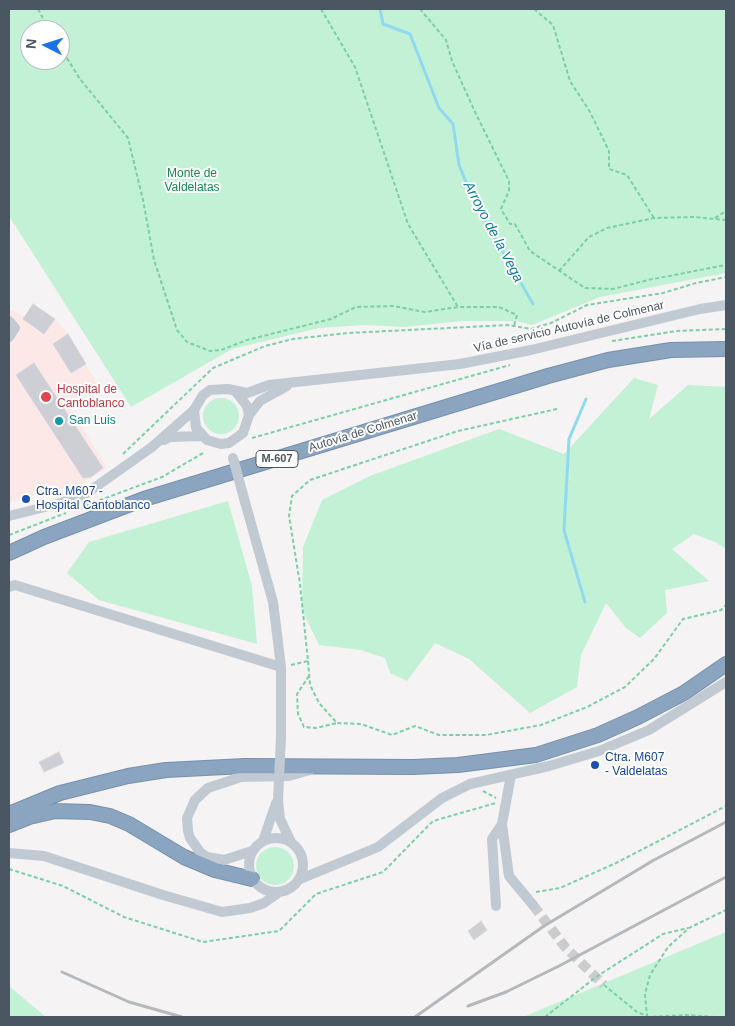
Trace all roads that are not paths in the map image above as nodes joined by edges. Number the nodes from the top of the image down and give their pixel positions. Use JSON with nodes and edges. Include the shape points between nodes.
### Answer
{"nodes":[{"id":1,"x":726,"y":305,"type":"edge"},
{"id":2,"x":9,"y":321,"type":"edge"},
{"id":3,"x":9,"y":337,"type":"edge"},
{"id":4,"x":726,"y":349,"type":"edge"},
{"id":5,"x":297,"y":382,"type":"junction"},
{"id":6,"x":236,"y":392,"type":"junction"},
{"id":7,"x":194,"y":410,"type":"junction"},
{"id":8,"x":249,"y":415,"type":"junction"},
{"id":9,"x":202,"y":436,"type":"junction"},
{"id":10,"x":236,"y":439,"type":"junction"},
{"id":11,"x":220,"y":444,"type":"junction"},
{"id":12,"x":152,"y":447,"type":"junction"},
{"id":13,"x":233,"y":458,"type":"junction"},
{"id":14,"x":9,"y":516,"type":"edge"},
{"id":15,"x":9,"y":553,"type":"edge"},
{"id":16,"x":9,"y":587,"type":"edge"},
{"id":17,"x":726,"y":664,"type":"edge"},
{"id":18,"x":281,"y":667,"type":"junction"},
{"id":19,"x":726,"y":682,"type":"edge"},
{"id":20,"x":322,"y":767,"type":"junction"},
{"id":21,"x":511,"y":775,"type":"junction"},
{"id":22,"x":278,"y":800,"type":"junction"},
{"id":23,"x":9,"y":814,"type":"edge"},
{"id":24,"x":502,"y":824,"type":"junction"},
{"id":25,"x":9,"y":825,"type":"edge"},
{"id":26,"x":264,"y":841,"type":"junction"},
{"id":27,"x":291,"y":842,"type":"junction"},
{"id":28,"x":252,"y":851,"type":"junction"},
{"id":29,"x":9,"y":853,"type":"edge"},
{"id":30,"x":252,"y":879,"type":"junction"},
{"id":31,"x":298,"y":880,"type":"junction"},
{"id":32,"x":278,"y":892,"type":"junction"},
{"id":33,"x":533,"y":905,"type":"tunnel mouth"},
{"id":34,"x":496,"y":906,"type":"dead end"}],
"edges":[{"from":1,"to":5,"type":"street","name":"Vía de servicio Autovía de Colmenar","via":[[460,364]]},
{"from":2,"to":3,"type":"street","via":[[15,328]]},
{"from":4,"to":15,"type":"highway","name":"Autovía de Colmenar","number":"M-607","via":[[671,350],[608,360],[548,376],[144,499]]},
{"from":5,"to":6,"type":"street","name":"Vía de servicio Autovía de Colmenar","via":[[270,385],[247,394]]},
{"from":5,"to":8,"type":"street","via":[[260,401]]},
{"from":6,"to":7,"type":"street","via":[[228,388],[210,390]]},
{"from":6,"to":8,"type":"street","via":[[247,406]]},
{"from":7,"to":9,"type":"street","via":[[196,428]]},
{"from":7,"to":12,"type":"street"},
{"from":8,"to":10,"type":"street","via":[[243,433]]},
{"from":9,"to":11,"type":"street"},
{"from":9,"to":12,"type":"street","via":[[170,437]]},
{"from":10,"to":11,"type":"street"},
{"from":10,"to":13,"type":"street"},
{"from":11,"to":13,"type":"street"},
{"from":12,"to":14,"type":"street","via":[[87,493]]},
{"from":13,"to":18,"type":"street","bridge":true,"via":[[272,602]]},
{"from":16,"to":18,"type":"street","via":[[15,585]]},
{"from":17,"to":20,"type":"highway","via":[[684,693],[638,716],[598,735],[536,755],[449,765]]},
{"from":18,"to":22,"type":"street","bridge":true},
{"from":19,"to":21,"type":"street","via":[[649,730],[549,766]]},
{"from":20,"to":23,"type":"highway","via":[[166,770],[60,793]]},
{"from":20,"to":28,"type":"street","via":[[289,776],[241,777],[208,788],[194,800],[187,818],[188,831],[200,852],[207,857],[224,860]]},
{"from":21,"to":24,"type":"street"},
{"from":21,"to":31,"type":"street","via":[[463,787],[442,798],[378,847]]},
{"from":22,"to":26,"type":"street"},
{"from":22,"to":27,"type":"street","via":[[280,819]]},
{"from":24,"to":33,"type":"street","via":[[509,876]]},
{"from":24,"to":34,"type":"street","via":[[492,839]]},
{"from":25,"to":30,"type":"highway","via":[[29,816],[54,811],[110,816],[184,857],[216,870]]},
{"from":26,"to":27,"type":"street","via":[[273,838]]},
{"from":26,"to":28,"type":"street"},
{"from":27,"to":31,"type":"street","via":[[302,858],[303,867]]},
{"from":28,"to":30,"type":"street","via":[[249,858]]},
{"from":29,"to":32,"type":"street","via":[[44,856],[222,912],[250,908],[264,903]]},
{"from":30,"to":32,"type":"street","via":[[263,889]]},
{"from":31,"to":32,"type":"street"}]}
